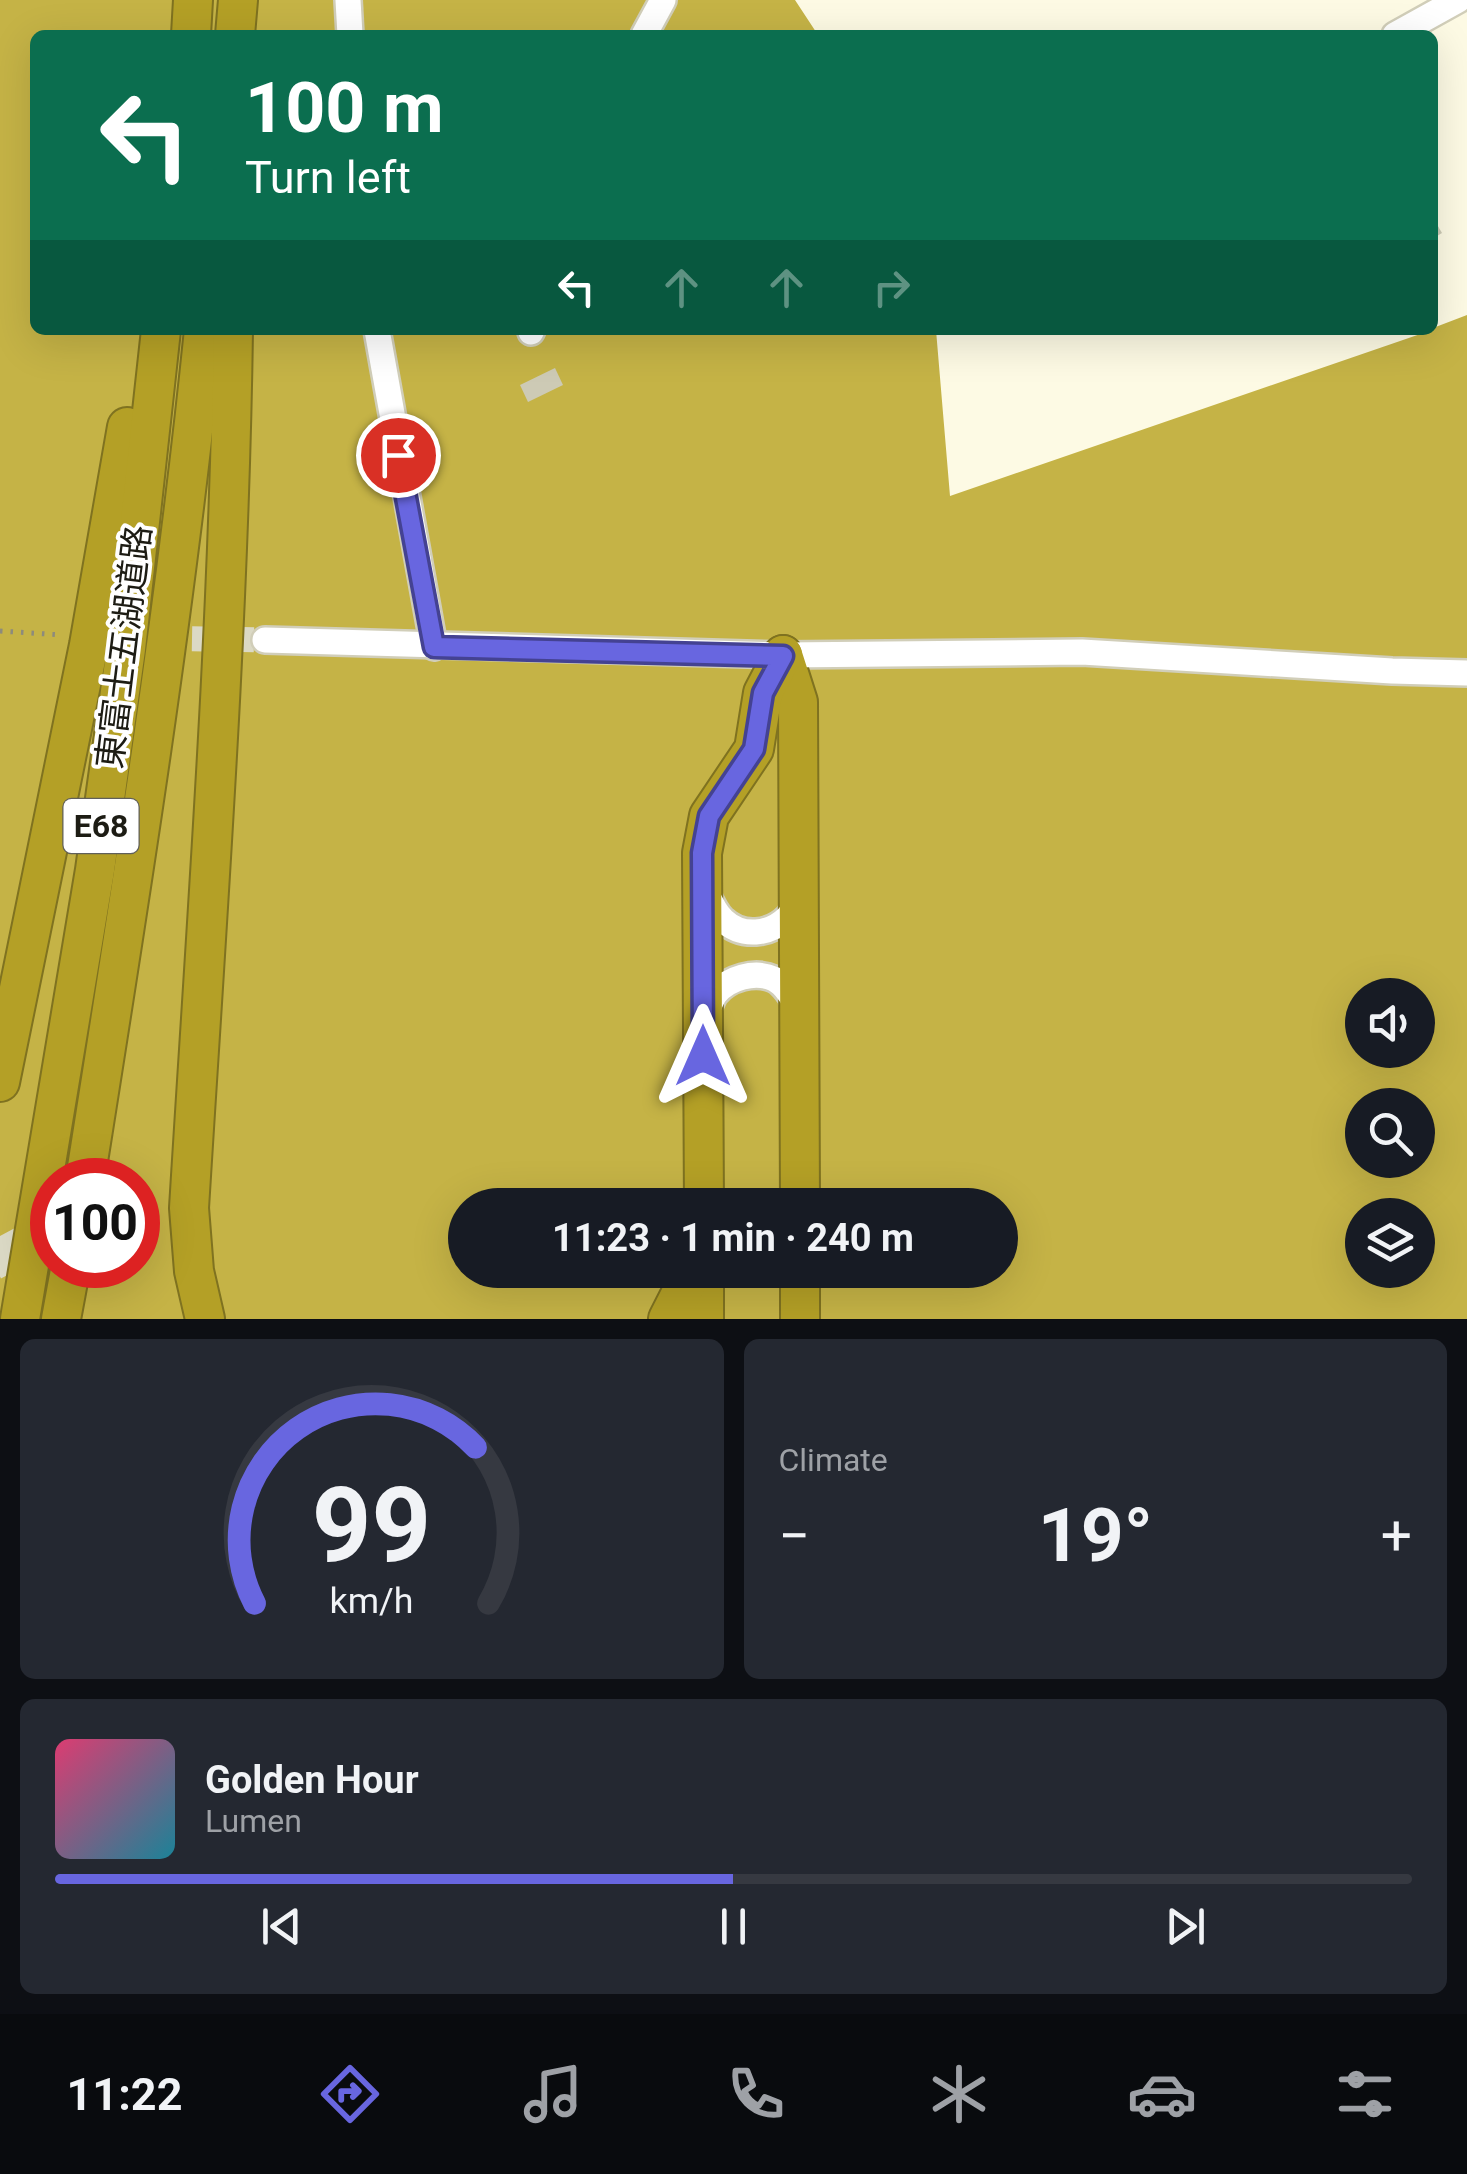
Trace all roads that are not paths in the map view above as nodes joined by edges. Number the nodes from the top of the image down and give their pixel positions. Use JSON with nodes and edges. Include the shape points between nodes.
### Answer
{"nodes":[{"id":1,"x":193,"y":0,"type":"edge"},
{"id":2,"x":348,"y":0,"type":"edge"},
{"id":3,"x":663,"y":0,"type":"edge"},
{"id":4,"x":1458,"y":0,"type":"edge"},
{"id":5,"x":191,"y":30,"type":"edge"},
{"id":6,"x":350,"y":30,"type":"edge"},
{"id":7,"x":647,"y":30,"type":"edge"},
{"id":8,"x":1404,"y":30,"type":"edge"},
{"id":9,"x":145,"y":335,"type":"edge"},
{"id":10,"x":161,"y":335,"type":"edge"},
{"id":11,"x":203,"y":335,"type":"edge"},
{"id":12,"x":233,"y":335,"type":"edge"},
{"id":13,"x":377,"y":335,"type":"edge"},
{"id":14,"x":265,"y":640,"type":"tunnel mouth"},
{"id":15,"x":434,"y":647,"type":"junction"},
{"id":16,"x":783,"y":656,"type":"junction"},
{"id":17,"x":1467,"y":673,"type":"edge"},
{"id":18,"x":702,"y":884,"type":"junction"},
{"id":19,"x":800,"y":896,"type":"junction"},
{"id":20,"x":798,"y":1010,"type":"junction"},
{"id":21,"x":703,"y":1021,"type":"junction"},
{"id":22,"x":0,"y":1082,"type":"edge"},
{"id":23,"x":88,"y":1158,"type":"edge"},
{"id":24,"x":704,"y":1188,"type":"edge"},
{"id":25,"x":800,"y":1188,"type":"edge"},
{"id":26,"x":67,"y":1288,"type":"tunnel mouth"},
{"id":27,"x":684,"y":1288,"type":"edge"},
{"id":28,"x":704,"y":1288,"type":"edge"},
{"id":29,"x":800,"y":1288,"type":"edge"},
{"id":30,"x":800,"y":1317,"type":"edge"},
{"id":31,"x":20,"y":1319,"type":"edge"},
{"id":32,"x":61,"y":1319,"type":"edge"},
{"id":33,"x":205,"y":1319,"type":"edge"},
{"id":34,"x":668,"y":1319,"type":"edge"},
{"id":35,"x":704,"y":1319,"type":"edge"}],
"edges":[{"from":1,"to":5,"type":"highway"},
{"from":2,"to":6,"type":"street"},
{"from":3,"to":7,"type":"street"},
{"from":4,"to":8,"type":"street"},
{"from":9,"to":22,"type":"highway"},
{"from":10,"to":31,"type":"highway","name":"東富士五湖道路","number":"E68","via":[[95,870]]},
{"from":11,"to":23,"type":"highway","name":"東富士五湖道路","number":"E68","via":[[134,876]]},
{"from":12,"to":33,"type":"highway","via":[[190,1208]]},
{"from":13,"to":15,"type":"street"},
{"from":14,"to":15,"type":"street"},
{"from":15,"to":16,"type":"street"},
{"from":16,"to":17,"type":"street","via":[[1082,652]]},
{"from":16,"to":18,"type":"highway","via":[[763,693],[754,749],[709,816]]},
{"from":16,"to":19,"type":"highway","via":[[798,702]]},
{"from":18,"to":19,"type":"street","via":[[723,920],[742,932],[777,925]]},
{"from":18,"to":21,"type":"highway"},
{"from":19,"to":20,"type":"highway"},
{"from":20,"to":21,"type":"street","via":[[775,980],[754,975],[715,994]]},
{"from":20,"to":25,"type":"highway"},
{"from":21,"to":24,"type":"highway"},
{"from":26,"to":32,"type":"highway"},
{"from":27,"to":34,"type":"highway"},
{"from":28,"to":35,"type":"highway"},
{"from":29,"to":30,"type":"highway"}]}
